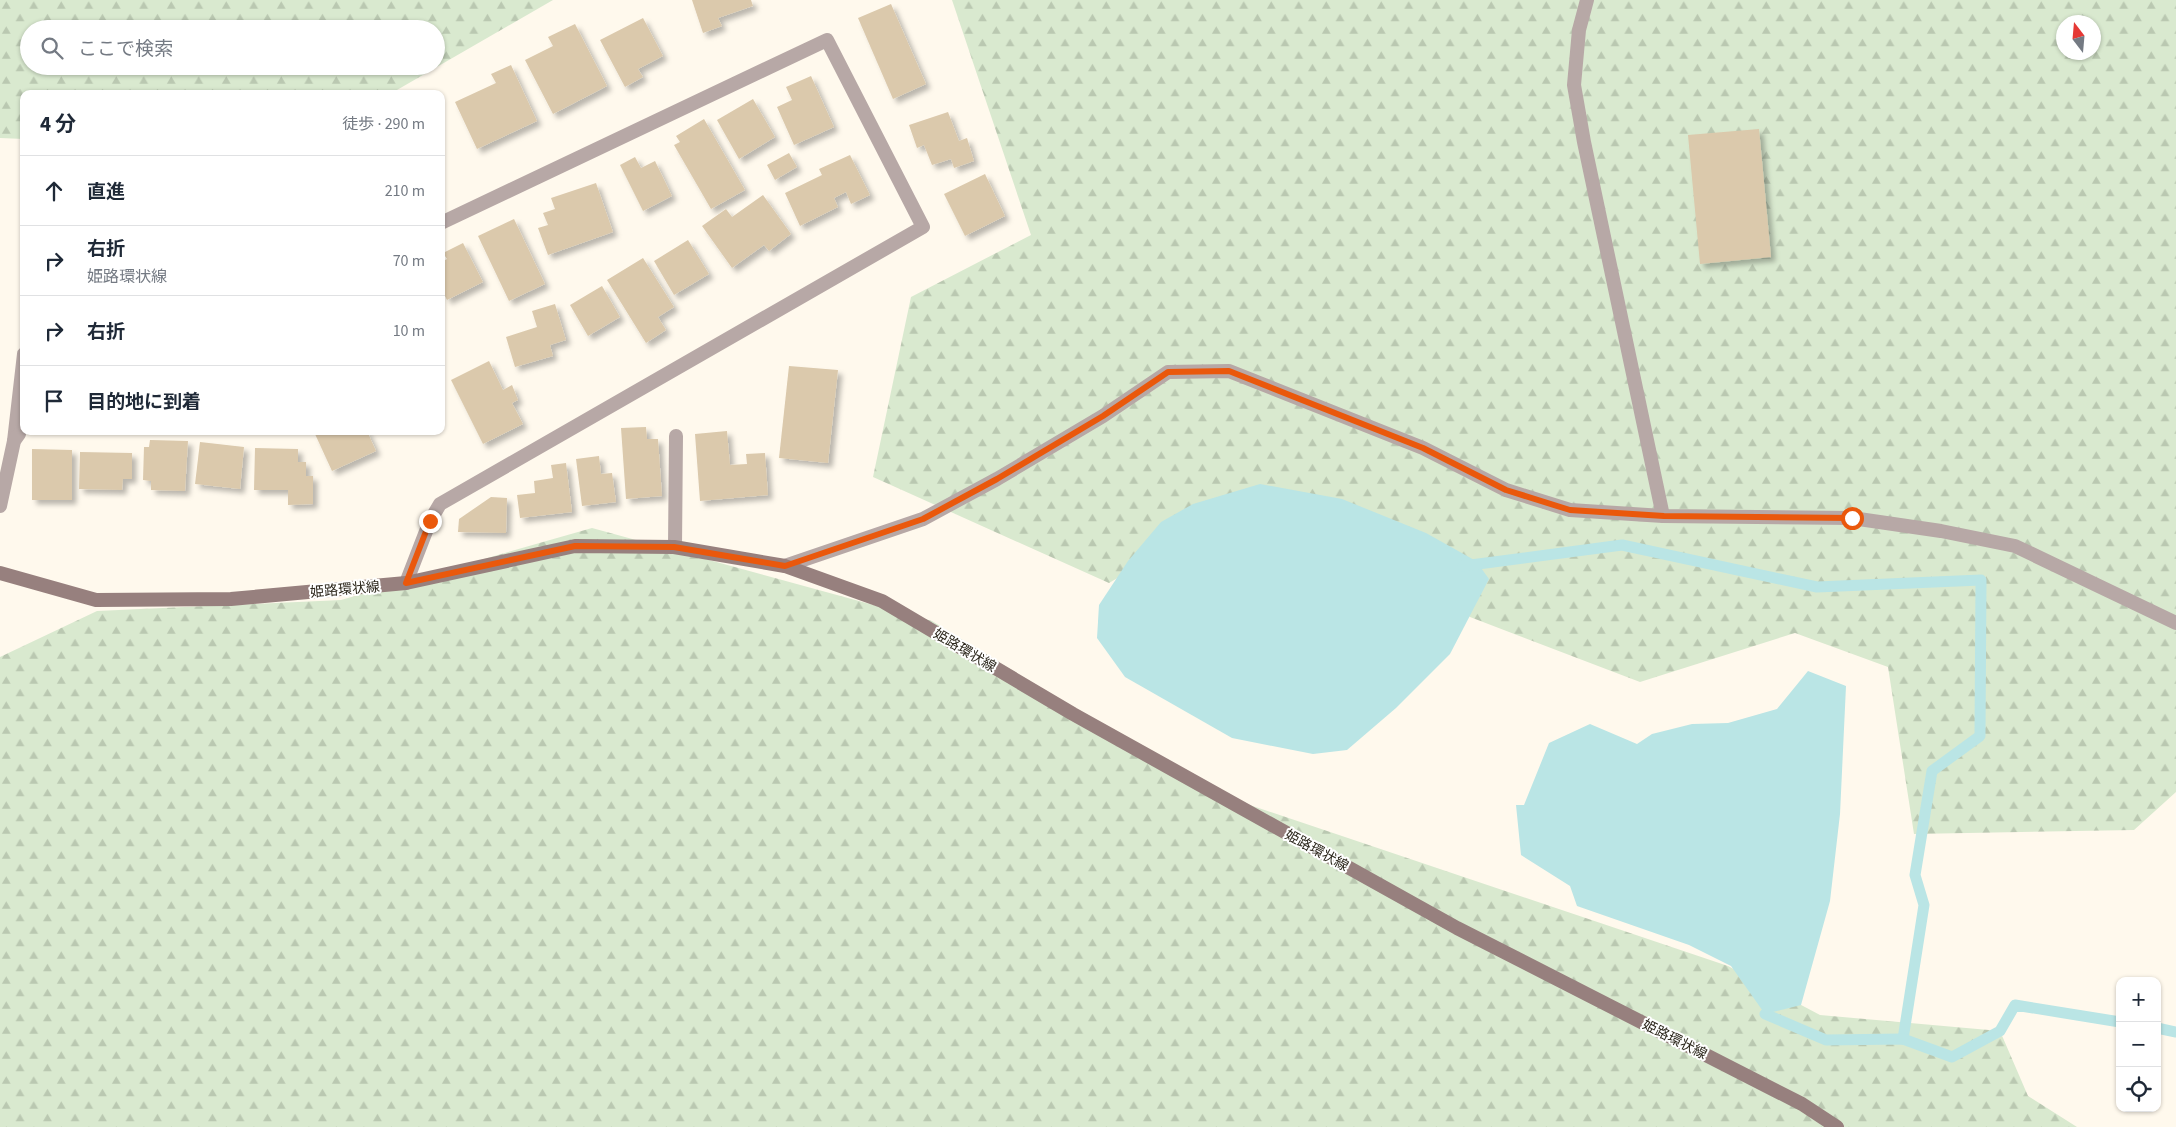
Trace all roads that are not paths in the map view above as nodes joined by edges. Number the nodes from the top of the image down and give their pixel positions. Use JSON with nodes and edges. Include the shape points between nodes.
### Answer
{"nodes":[{"id":1,"x":1587,"y":0,"type":"edge"},
{"id":2,"x":445,"y":222,"type":"edge"},
{"id":3,"x":20,"y":389,"type":"edge"},
{"id":4,"x":20,"y":433,"type":"edge"},
{"id":5,"x":676,"y":436,"type":"dead end"},
{"id":6,"x":14,"y":441,"type":"junction"},
{"id":7,"x":0,"y":506,"type":"edge"},
{"id":8,"x":1664,"y":516,"type":"junction"},
{"id":9,"x":675,"y":547,"type":"junction"},
{"id":10,"x":785,"y":566,"type":"junction"},
{"id":11,"x":0,"y":573,"type":"edge"},
{"id":12,"x":406,"y":583,"type":"junction"},
{"id":13,"x":2176,"y":623,"type":"edge"},
{"id":14,"x":1837,"y":1127,"type":"edge"}],
"edges":[{"from":1,"to":8,"type":"street","via":[[1579,30],[1574,85]]},
{"from":2,"to":12,"type":"street","via":[[827,40],[923,227],[440,504]]},
{"from":3,"to":6,"type":"street"},
{"from":4,"to":6,"type":"street"},
{"from":5,"to":9,"type":"street"},
{"from":6,"to":7,"type":"street"},
{"from":8,"to":10,"type":"street","via":[[1570,510],[1506,490],[1423,448],[1229,371],[1168,372],[1103,416],[923,519]]},
{"from":8,"to":13,"type":"street","via":[[1852,518],[2015,546]]},
{"from":9,"to":10,"type":"main road","name":"姫路環状線"},
{"from":9,"to":12,"type":"main road","name":"姫路環状線","via":[[575,546]]},
{"from":10,"to":14,"type":"main road","name":"姫路環状線","via":[[882,602],[1073,714],[1457,928],[1802,1104]]},
{"from":11,"to":12,"type":"main road","name":"姫路環状線","via":[[96,600],[231,600]]}]}
